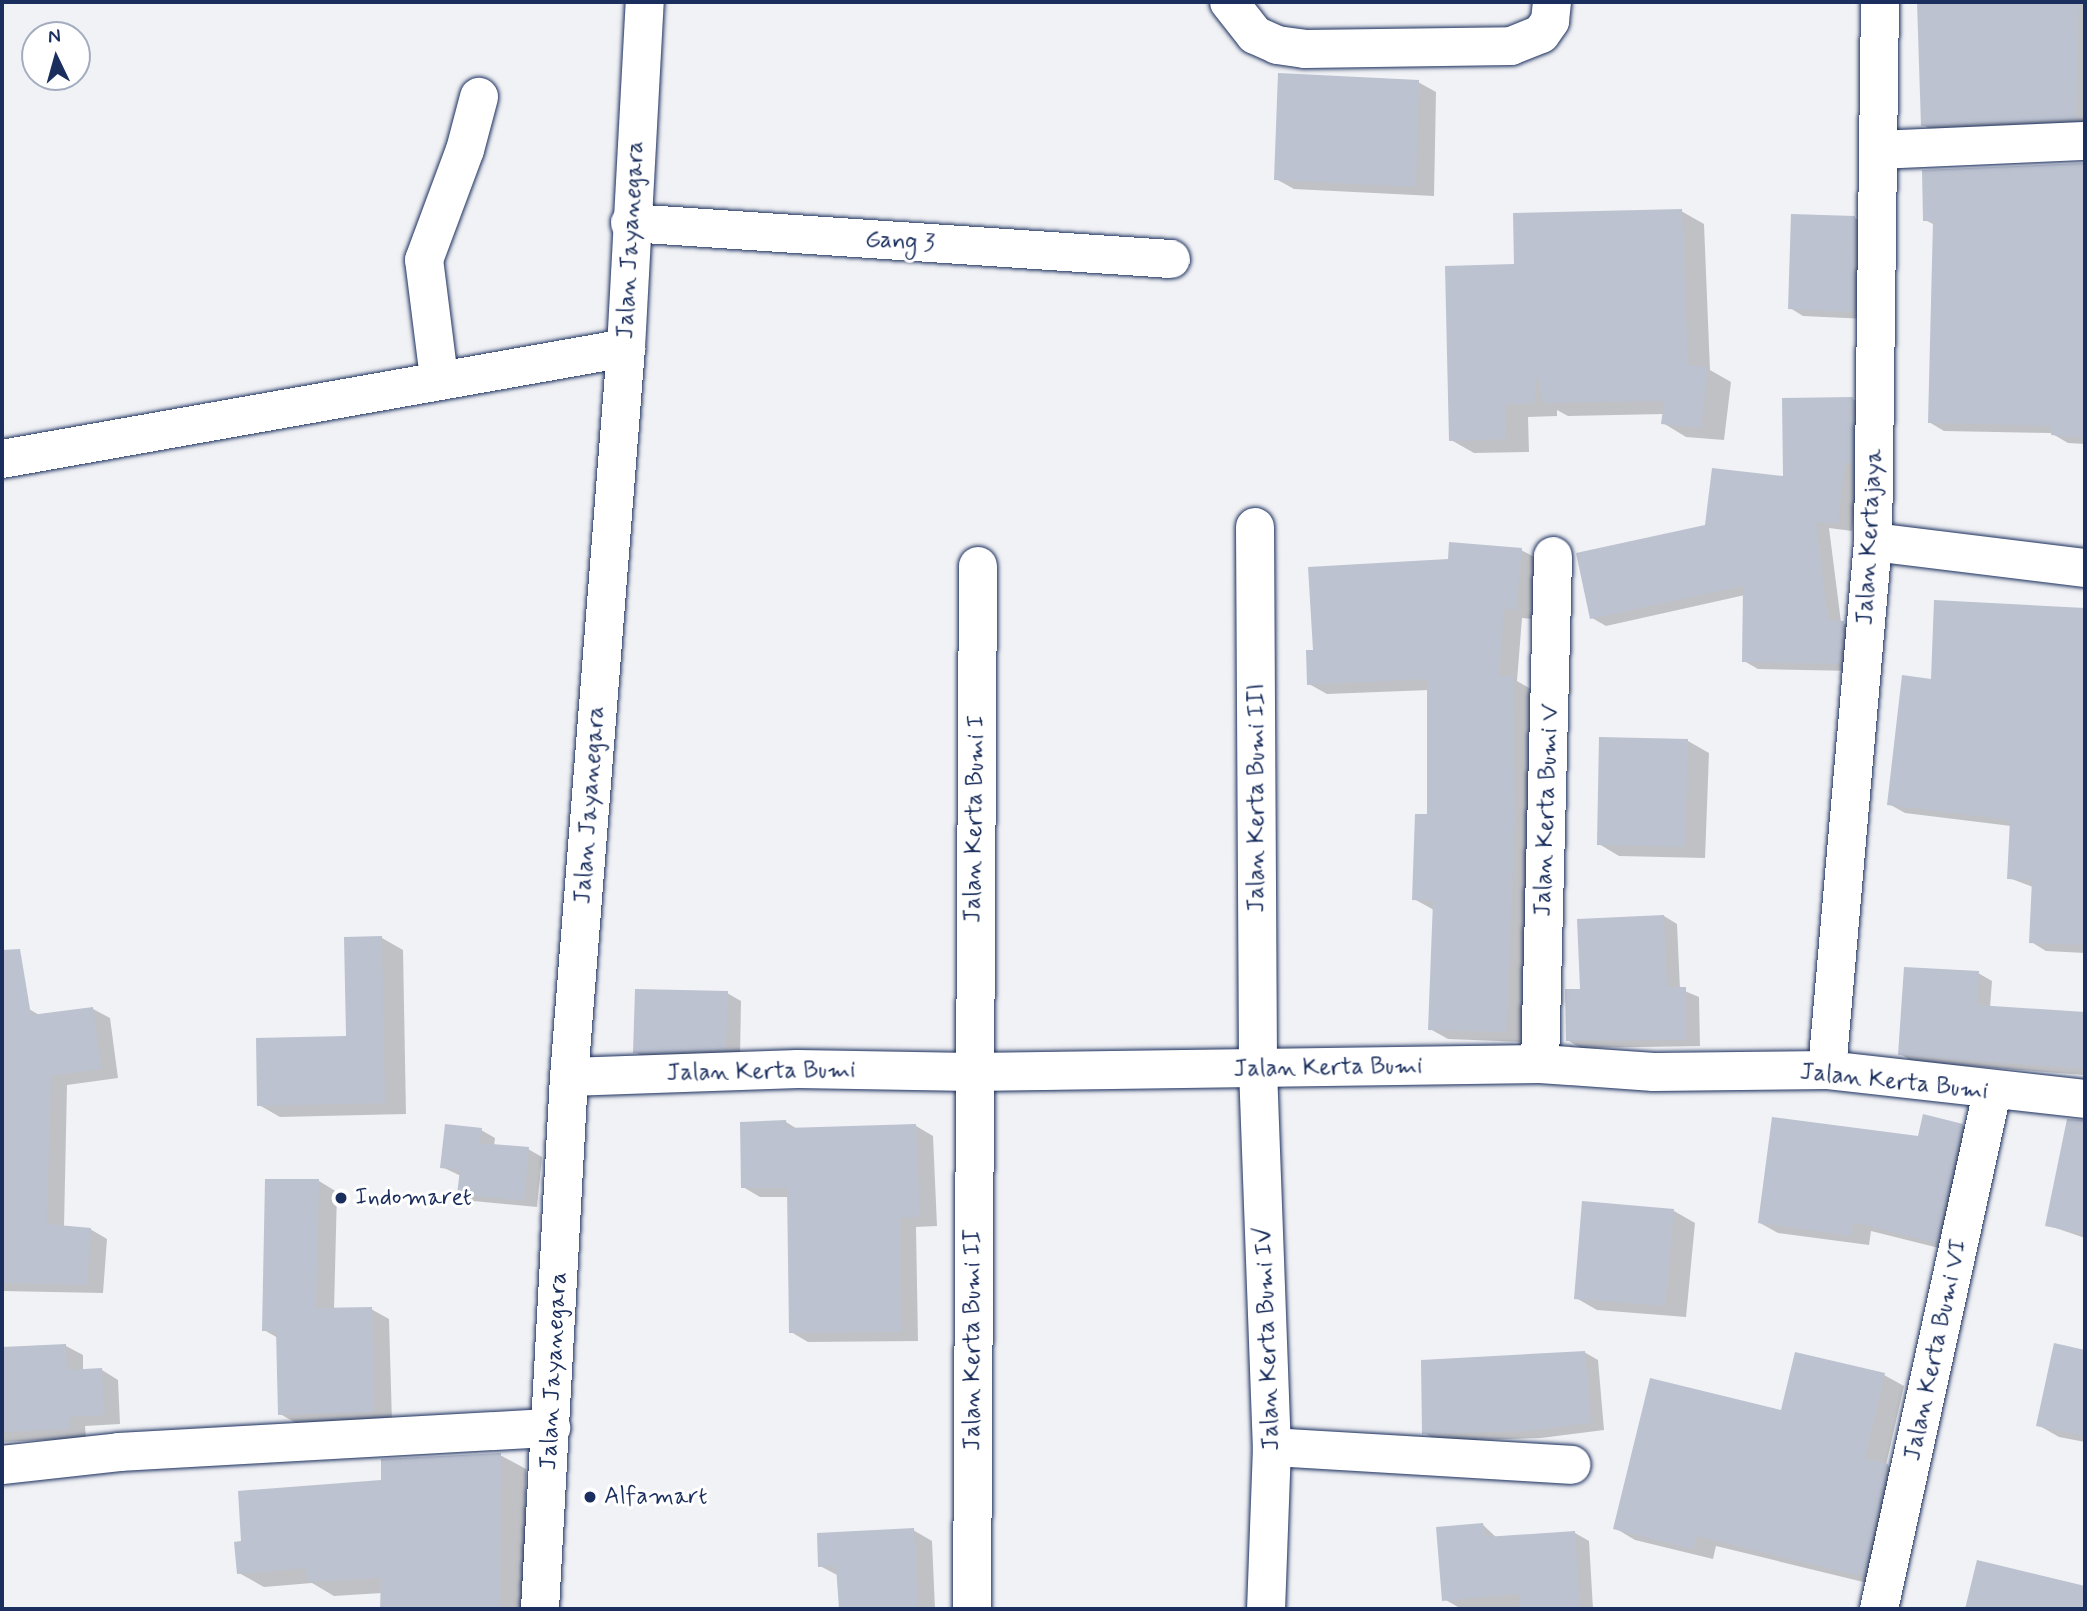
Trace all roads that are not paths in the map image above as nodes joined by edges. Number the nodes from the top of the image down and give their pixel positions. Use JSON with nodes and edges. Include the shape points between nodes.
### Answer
{"nodes":[{"id":1,"x":645,"y":2,"type":"edge"},
{"id":2,"x":1229,"y":2,"type":"edge"},
{"id":3,"x":1552,"y":2,"type":"edge"},
{"id":4,"x":1880,"y":2,"type":"edge"},
{"id":5,"x":479,"y":97,"type":"dead end"},
{"id":6,"x":2085,"y":141,"type":"edge"},
{"id":7,"x":1879,"y":150,"type":"junction"},
{"id":8,"x":630,"y":223,"type":"junction"},
{"id":9,"x":1171,"y":259,"type":"dead end"},
{"id":10,"x":626,"y":348,"type":"junction"},
{"id":11,"x":439,"y":377,"type":"junction"},
{"id":12,"x":2,"y":459,"type":"edge"},
{"id":13,"x":1255,"y":527,"type":"dead end"},
{"id":14,"x":1873,"y":542,"type":"junction"},
{"id":15,"x":1553,"y":556,"type":"dead end"},
{"id":16,"x":978,"y":566,"type":"dead end"},
{"id":17,"x":2085,"y":568,"type":"edge"},
{"id":18,"x":1540,"y":1065,"type":"junction"},
{"id":19,"x":1258,"y":1069,"type":"junction"},
{"id":20,"x":1828,"y":1070,"type":"junction"},
{"id":21,"x":972,"y":1072,"type":"junction"},
{"id":22,"x":569,"y":1077,"type":"junction"},
{"id":23,"x":1992,"y":1092,"type":"junction"},
{"id":24,"x":2085,"y":1099,"type":"edge"},
{"id":25,"x":551,"y":1427,"type":"junction"},
{"id":26,"x":1272,"y":1447,"type":"junction"},
{"id":27,"x":2,"y":1465,"type":"edge"},
{"id":28,"x":1571,"y":1465,"type":"dead end"},
{"id":29,"x":540,"y":1609,"type":"edge"},
{"id":30,"x":972,"y":1609,"type":"edge"},
{"id":31,"x":1266,"y":1609,"type":"edge"},
{"id":32,"x":1879,"y":1609,"type":"edge"}],
"edges":[{"from":1,"to":8,"type":"street","name":"Jalan Jayanegara"},
{"from":2,"to":3,"type":"street","via":[[1255,35],[1305,50],[1511,46],[1541,34],[1550,21]]},
{"from":4,"to":7,"type":"street","name":"Jalan Kertajaya"},
{"from":5,"to":11,"type":"street","via":[[465,150],[424,260]]},
{"from":6,"to":7,"type":"street"},
{"from":7,"to":14,"type":"street","name":"Jalan Kertajaya"},
{"from":8,"to":9,"type":"street","name":"Gang 3"},
{"from":8,"to":10,"type":"street","name":"Jalan Jayanegara"},
{"from":10,"to":11,"type":"street"},
{"from":10,"to":22,"type":"street","name":"Jalan Jayanegara"},
{"from":11,"to":12,"type":"street"},
{"from":13,"to":19,"type":"street","name":"Jalan Kerta Bumi III"},
{"from":14,"to":17,"type":"street"},
{"from":14,"to":20,"type":"street","name":"Jalan Kertajaya"},
{"from":15,"to":18,"type":"street","name":"Jalan Kerta Bumi V"},
{"from":16,"to":21,"type":"street","name":"Jalan Kerta Bumi I"},
{"from":18,"to":19,"type":"street","name":"Jalan Kerta Bumi"},
{"from":18,"to":20,"type":"street","name":"Jalan Kerta Bumi","via":[[1654,1072]]},
{"from":19,"to":21,"type":"street","name":"Jalan Kerta Bumi"},
{"from":19,"to":26,"type":"street","name":"Jalan Kerta Bumi IV"},
{"from":20,"to":23,"type":"street","name":"Jalan Kerta Bumi"},
{"from":21,"to":22,"type":"street","name":"Jalan Kerta Bumi","via":[[798,1069]]},
{"from":21,"to":30,"type":"street","name":"Jalan Kerta Bumi II"},
{"from":22,"to":25,"type":"street","name":"Jalan Jayanegara"},
{"from":23,"to":24,"type":"street","name":"Jalan Kerta Bumi"},
{"from":23,"to":32,"type":"street","name":"Jalan Kerta Bumi VI"},
{"from":25,"to":27,"type":"street","via":[[119,1452]]},
{"from":25,"to":29,"type":"street","name":"Jalan Jayanegara"},
{"from":26,"to":28,"type":"street"},
{"from":26,"to":31,"type":"street","name":"Jalan Kerta Bumi IV"}]}
